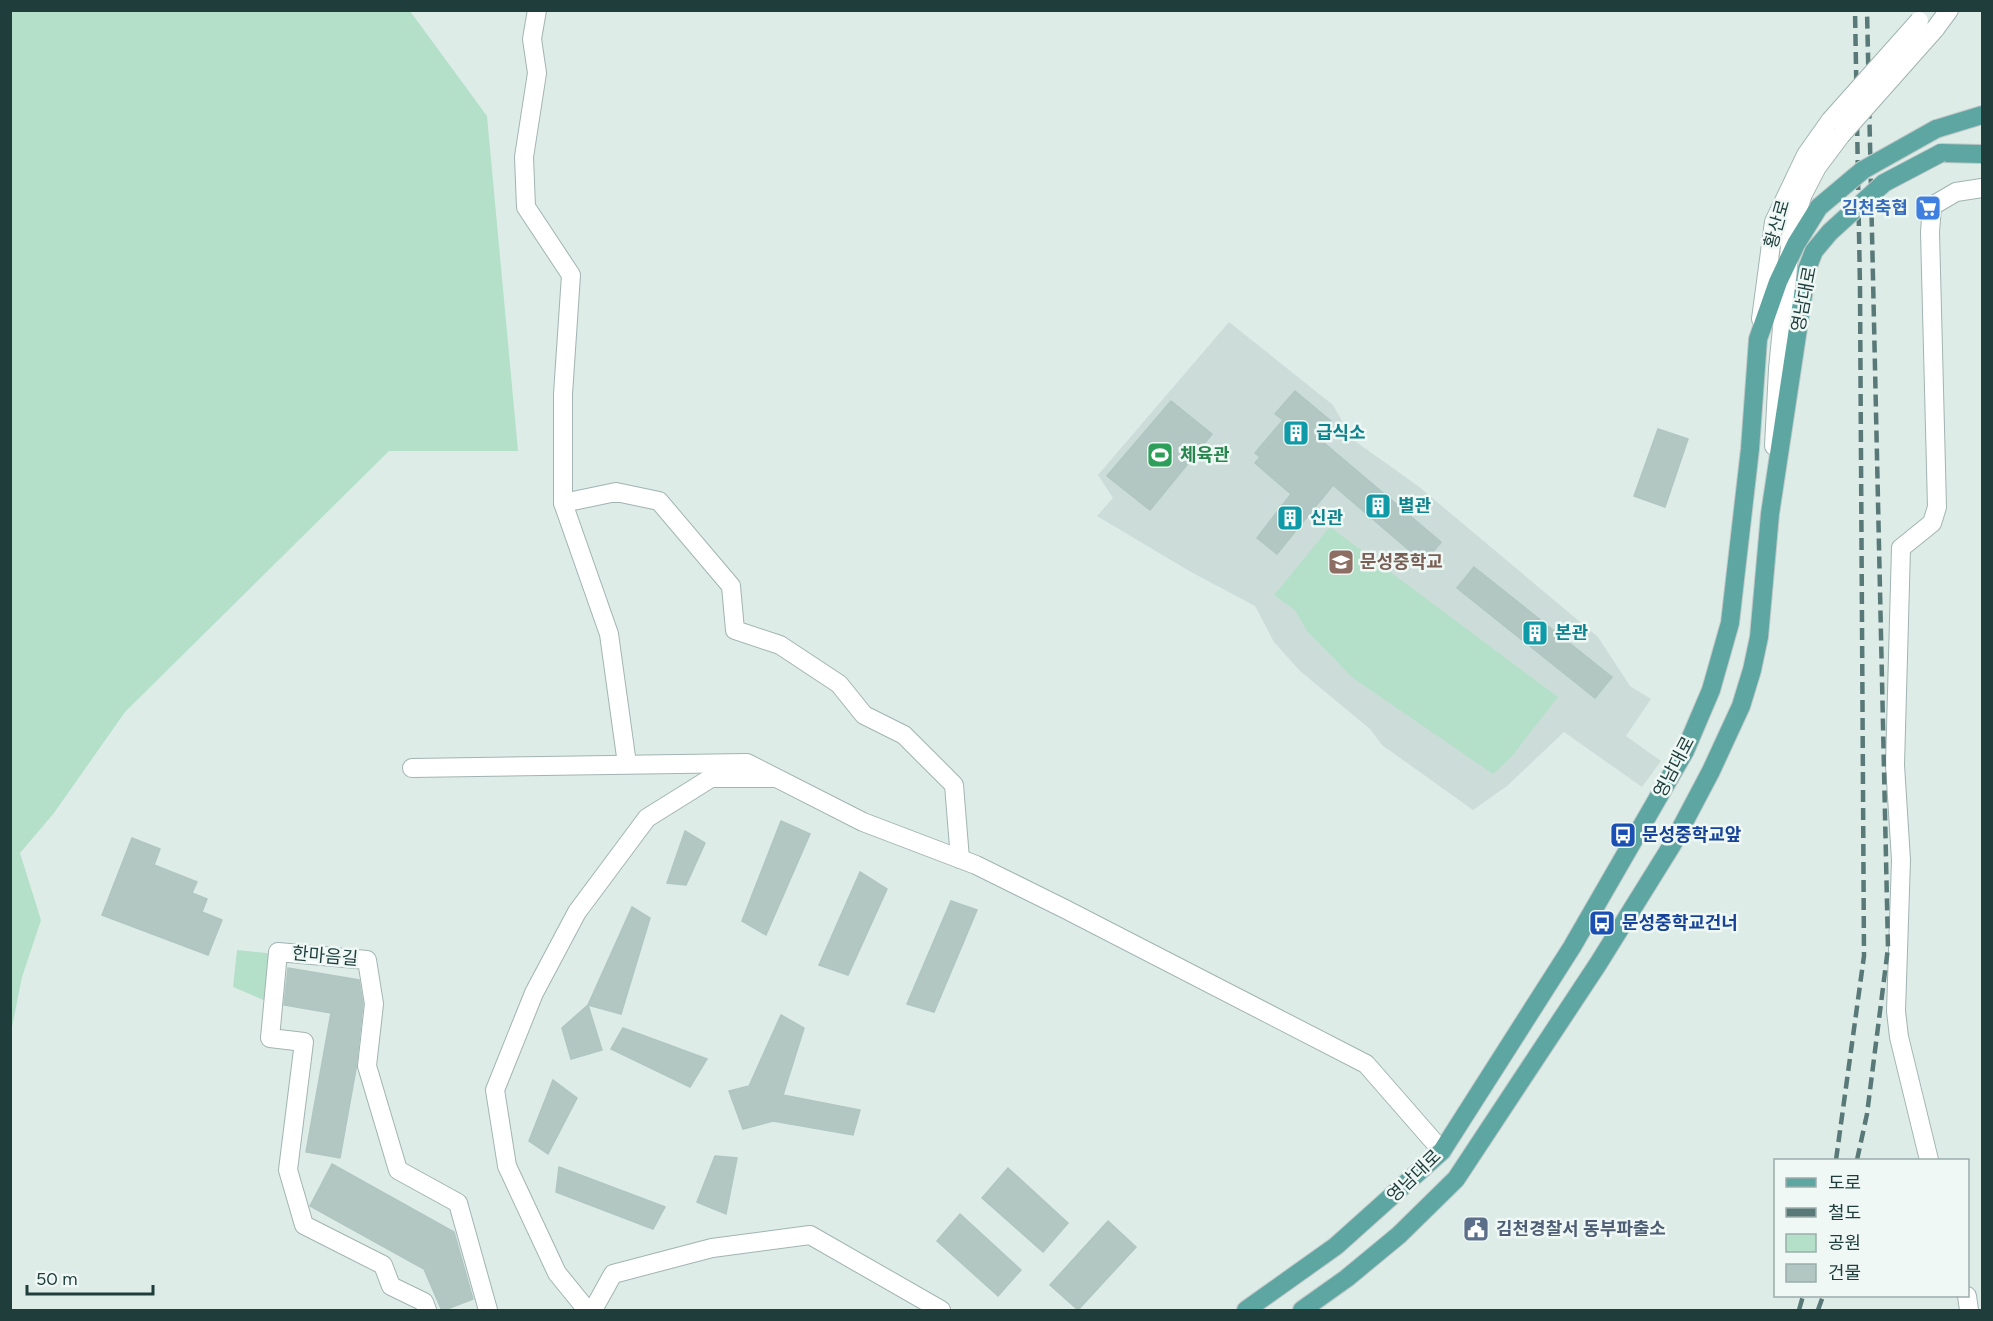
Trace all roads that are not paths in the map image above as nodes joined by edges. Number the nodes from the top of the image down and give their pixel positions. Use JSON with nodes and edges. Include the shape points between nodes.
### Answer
{"nodes":[{"id":1,"x":537,"y":10,"type":"edge"},
{"id":2,"x":1949,"y":10,"type":"edge"},
{"id":3,"x":1927,"y":20,"type":"edge"},
{"id":4,"x":1983,"y":115,"type":"edge"},
{"id":5,"x":1836,"y":128,"type":"junction"},
{"id":6,"x":1983,"y":154,"type":"edge"},
{"id":7,"x":1983,"y":188,"type":"edge"},
{"id":8,"x":1787,"y":264,"type":"junction"},
{"id":9,"x":1758,"y":339,"type":"junction"},
{"id":10,"x":563,"y":503,"type":"junction"},
{"id":11,"x":1770,"y":514,"type":"junction"},
{"id":12,"x":627,"y":764,"type":"junction"},
{"id":13,"x":412,"y":768,"type":"dead end"},
{"id":14,"x":778,"y":778,"type":"junction"},
{"id":15,"x":960,"y":859,"type":"junction"},
{"id":16,"x":1442,"y":1151,"type":"junction"},
{"id":17,"x":1929,"y":1159,"type":"edge"},
{"id":18,"x":427,"y":1311,"type":"edge"},
{"id":19,"x":488,"y":1311,"type":"edge"},
{"id":20,"x":587,"y":1311,"type":"edge"},
{"id":21,"x":593,"y":1311,"type":"edge"},
{"id":22,"x":941,"y":1311,"type":"edge"},
{"id":23,"x":1246,"y":1311,"type":"edge"},
{"id":24,"x":1302,"y":1311,"type":"edge"}],
"edges":[{"from":1,"to":10,"type":"street","via":[[532,39],[537,73],[524,157],[526,207],[571,275],[563,394]]},
{"from":2,"to":3,"type":"street"},
{"from":3,"to":5,"type":"street","bridge":true},
{"from":4,"to":8,"type":"main road","name":"영남대로","bridge":true,"via":[[1936,129],[1863,170],[1819,207]]},
{"from":5,"to":8,"type":"street","name":"황산로","via":[[1803,194],[1792,226]]},
{"from":5,"to":9,"type":"street","name":"황산로","via":[[1806,155],[1774,222]]},
{"from":6,"to":11,"type":"main road","name":"영남대로","bridge":true,"via":[[1941,153],[1884,183],[1814,251],[1807,269]]},
{"from":7,"to":17,"type":"street","via":[[1956,192],[1932,206],[1937,507],[1932,523],[1901,548],[1895,765],[1901,860],[1896,1011]]},
{"from":8,"to":9,"type":"main road","name":"영남대로"},
{"from":8,"to":11,"type":"street","name":"영남대로"},
{"from":9,"to":16,"type":"main road","name":"영남대로","via":[[1730,624],[1711,690],[1684,751],[1640,831]]},
{"from":10,"to":12,"type":"street","via":[[609,634]]},
{"from":10,"to":15,"type":"street","via":[[616,492],[659,501],[731,586],[735,630],[780,645],[839,684],[864,714],[904,735],[954,785]]},
{"from":11,"to":24,"type":"main road","name":"영남대로","via":[[1759,637],[1752,670],[1731,728],[1672,845],[1456,1179],[1399,1234]]},
{"from":12,"to":13,"type":"street"},
{"from":12,"to":14,"type":"street","via":[[747,763]]},
{"from":14,"to":15,"type":"street","via":[[863,822]]},
{"from":14,"to":20,"type":"street","via":[[711,778],[647,818],[577,912],[534,993],[495,1090],[507,1166],[557,1273]]},
{"from":15,"to":16,"type":"street","via":[[1366,1064]]},
{"from":16,"to":23,"type":"main road","name":"영남대로","via":[[1336,1246]]},
{"from":18,"to":19,"type":"street","name":"한마음길","via":[[424,1302],[391,1286],[383,1265],[304,1225],[288,1170],[304,1042],[270,1038],[278,952],[367,960],[374,1004],[367,1066],[398,1170],[458,1203]]},
{"from":21,"to":22,"type":"street","via":[[613,1274],[712,1248],[810,1235]]}]}
